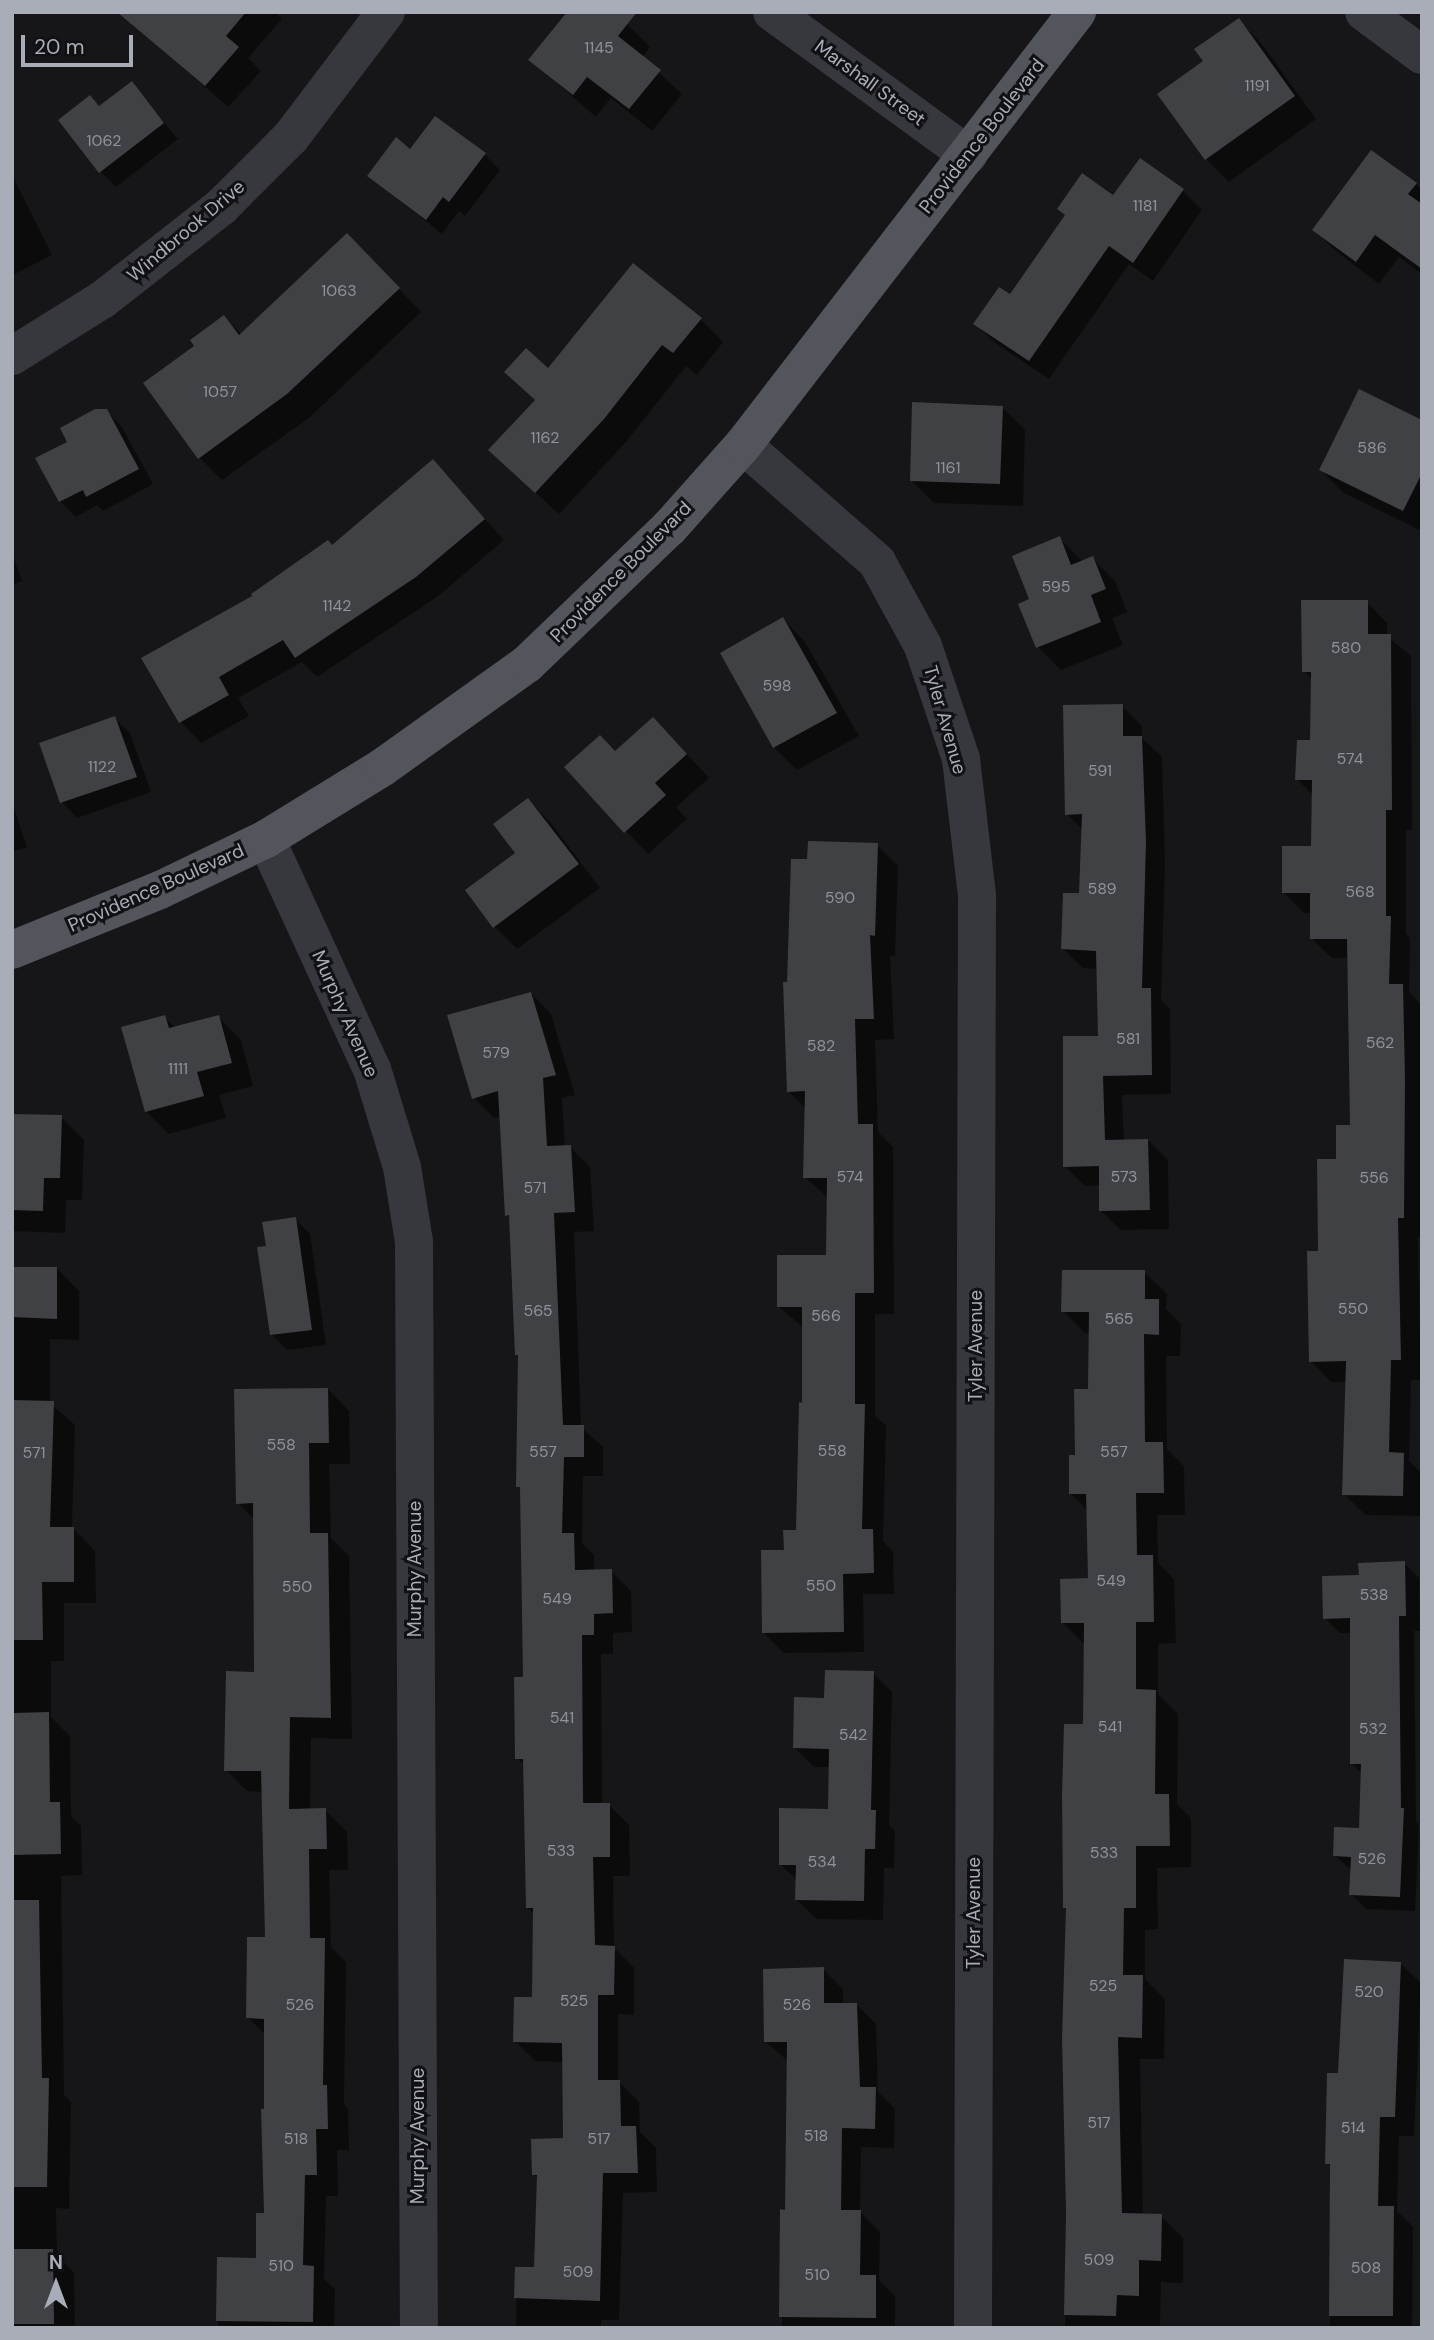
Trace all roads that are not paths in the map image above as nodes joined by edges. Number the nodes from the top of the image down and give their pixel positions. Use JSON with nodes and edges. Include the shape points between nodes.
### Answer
{"nodes":[{"id":1,"x":386,"y":12,"type":"edge"},
{"id":2,"x":772,"y":12,"type":"edge"},
{"id":3,"x":1077,"y":12,"type":"edge"},
{"id":4,"x":1364,"y":12,"type":"edge"},
{"id":5,"x":1422,"y":55,"type":"edge"},
{"id":6,"x":968,"y":155,"type":"junction"},
{"id":7,"x":12,"y":356,"type":"edge"},
{"id":8,"x":743,"y":445,"type":"junction"},
{"id":9,"x":265,"y":839,"type":"junction"},
{"id":10,"x":12,"y":950,"type":"edge"},
{"id":11,"x":419,"y":2328,"type":"edge"},
{"id":12,"x":973,"y":2328,"type":"edge"}],
"edges":[{"from":1,"to":7,"type":"street","name":"Windbrook Drive","via":[[291,137],[221,207],[102,300]]},
{"from":2,"to":6,"type":"street","name":"Marshall Street"},
{"from":3,"to":6,"type":"main road","name":"Providence Boulevard"},
{"from":4,"to":5,"type":"street"},
{"from":6,"to":8,"type":"main road","name":"Providence Boulevard"},
{"from":8,"to":9,"type":"main road","name":"Providence Boulevard","via":[[669,528],[527,664],[383,767]]},
{"from":8,"to":12,"type":"street","name":"Tyler Avenue","via":[[877,562],[923,646],[961,759],[977,895]]},
{"from":9,"to":10,"type":"main road","name":"Providence Boulevard","via":[[160,890]]},
{"from":9,"to":11,"type":"street","name":"Murphy Avenue","via":[[372,1069],[402,1167],[414,1242]]}]}
